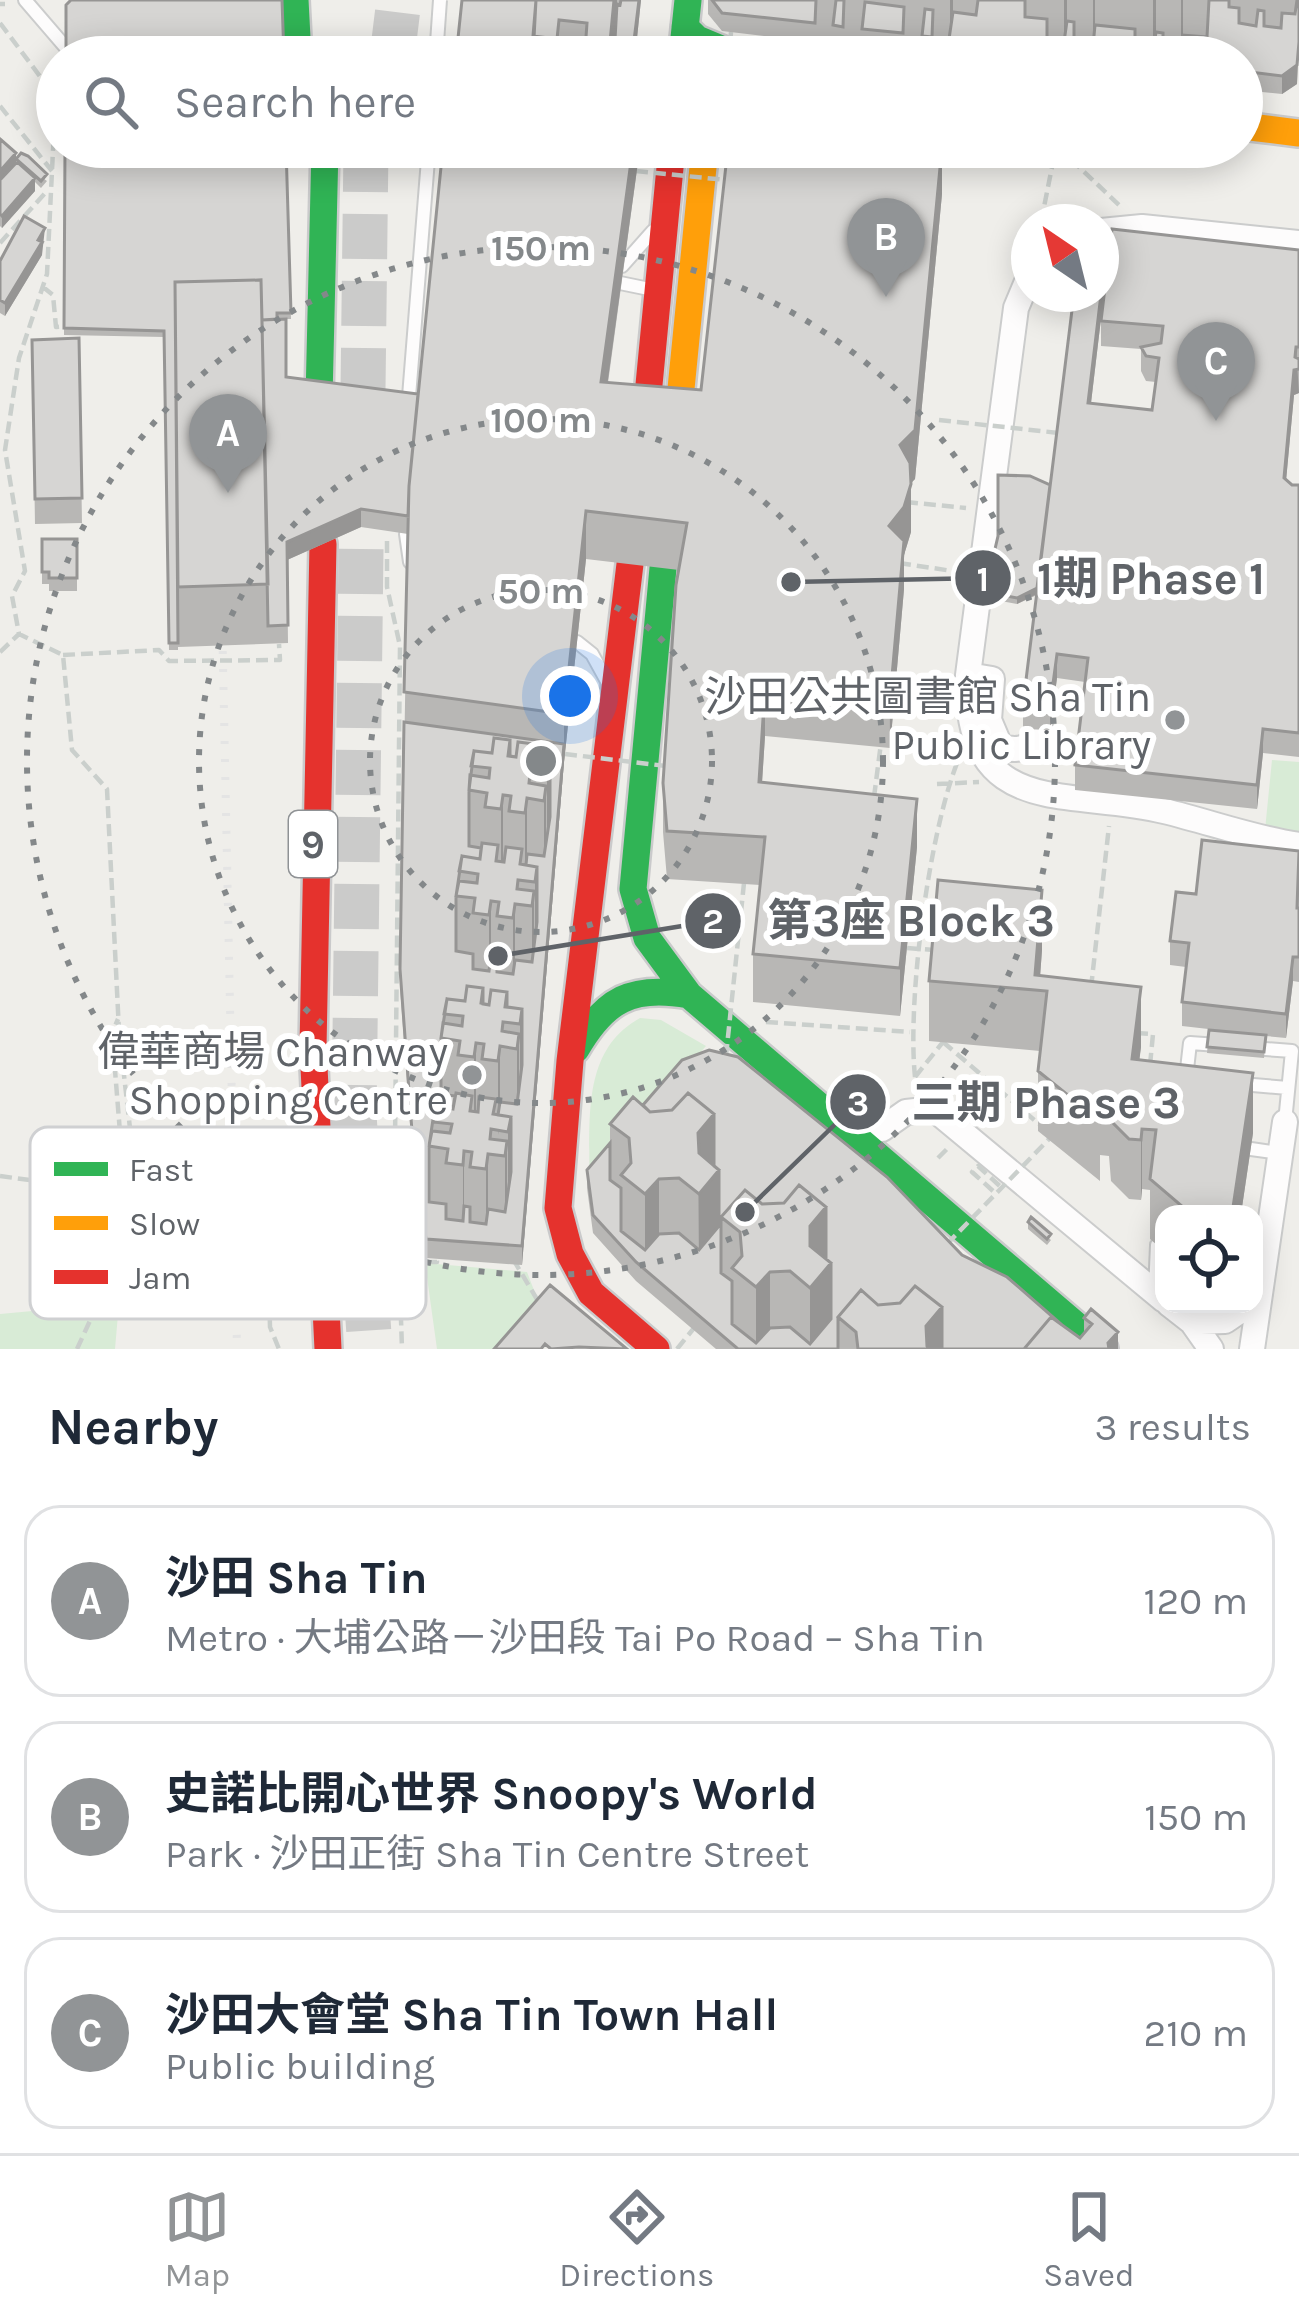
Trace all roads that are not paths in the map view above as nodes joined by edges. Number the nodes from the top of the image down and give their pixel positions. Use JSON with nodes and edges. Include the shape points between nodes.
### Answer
{"nodes":[{"id":1,"x":25,"y":0,"type":"edge"},
{"id":2,"x":295,"y":0,"type":"edge"},
{"id":3,"x":440,"y":0,"type":"edge"},
{"id":4,"x":78,"y":32,"type":"edge"},
{"id":5,"x":57,"y":36,"type":"edge"},
{"id":6,"x":78,"y":36,"type":"edge"},
{"id":7,"x":297,"y":36,"type":"edge"},
{"id":8,"x":437,"y":36,"type":"edge"},
{"id":9,"x":1263,"y":129,"type":"edge"},
{"id":10,"x":1299,"y":133,"type":"edge"},
{"id":11,"x":309,"y":168,"type":"edge"},
{"id":12,"x":324,"y":168,"type":"edge"},
{"id":13,"x":428,"y":168,"type":"edge"},
{"id":14,"x":670,"y":168,"type":"edge"},
{"id":15,"x":702,"y":168,"type":"edge"},
{"id":16,"x":665,"y":210,"type":"junction"},
{"id":17,"x":1119,"y":229,"type":"edge"},
{"id":18,"x":1299,"y":243,"type":"edge"},
{"id":19,"x":422,"y":254,"type":"junction"},
{"id":20,"x":320,"y":259,"type":"junction"},
{"id":21,"x":435,"y":266,"type":"edge"},
{"id":22,"x":622,"y":266,"type":"edge"},
{"id":23,"x":620,"y":283,"type":"edge"},
{"id":24,"x":657,"y":290,"type":"junction"},
{"id":25,"x":688,"y":295,"type":"junction"},
{"id":26,"x":1016,"y":312,"type":"edge"},
{"id":27,"x":320,"y":398,"type":"edge"},
{"id":28,"x":408,"y":411,"type":"edge"},
{"id":29,"x":644,"y":434,"type":"edge"},
{"id":30,"x":676,"y":436,"type":"edge"},
{"id":31,"x":406,"y":534,"type":"edge"},
{"id":32,"x":323,"y":544,"type":"edge"},
{"id":33,"x":630,"y":564,"type":"dead end"},
{"id":34,"x":410,"y":565,"type":"edge"},
{"id":35,"x":663,"y":568,"type":"dead end"},
{"id":36,"x":577,"y":642,"type":"edge"},
{"id":37,"x":968,"y":675,"type":"junction"},
{"id":38,"x":613,"y":708,"type":"junction"},
{"id":39,"x":1041,"y":730,"type":"edge"},
{"id":40,"x":1299,"y":845,"type":"edge"},
{"id":41,"x":689,"y":995,"type":"junction"},
{"id":42,"x":570,"y":1061,"type":"junction"},
{"id":43,"x":1206,"y":1081,"type":"edge"},
{"id":44,"x":1227,"y":1083,"type":"edge"},
{"id":45,"x":1288,"y":1088,"type":"junction"},
{"id":46,"x":1285,"y":1122,"type":"joint"},
{"id":47,"x":315,"y":1127,"type":"edge"},
{"id":48,"x":844,"y":1127,"type":"junction"},
{"id":49,"x":1252,"y":1149,"type":"edge"},
{"id":50,"x":1281,"y":1154,"type":"junction"},
{"id":51,"x":1268,"y":1265,"type":"junction"},
{"id":52,"x":1263,"y":1276,"type":"edge"},
{"id":53,"x":1155,"y":1292,"type":"edge"},
{"id":54,"x":1181,"y":1313,"type":"edge"},
{"id":55,"x":1236,"y":1313,"type":"edge"},
{"id":56,"x":325,"y":1319,"type":"edge"},
{"id":57,"x":1192,"y":1322,"type":"junction"},
{"id":58,"x":328,"y":1349,"type":"edge"},
{"id":59,"x":656,"y":1349,"type":"edge"},
{"id":60,"x":1104,"y":1349,"type":"edge"},
{"id":61,"x":1211,"y":1349,"type":"edge"},
{"id":62,"x":1252,"y":1349,"type":"edge"}],
"edges":[{"from":1,"to":5,"type":"lane"},
{"from":2,"to":7,"type":"main road"},
{"from":3,"to":8,"type":"lane","bridge":true},
{"from":4,"to":6,"type":"lane"},
{"from":9,"to":10,"type":"main road"},
{"from":11,"to":20,"type":"main road"},
{"from":12,"to":20,"type":"main road"},
{"from":13,"to":19,"type":"lane"},
{"from":14,"to":16,"type":"main road"},
{"from":15,"to":25,"type":"main road"},
{"from":16,"to":22,"type":"lane"},
{"from":16,"to":24,"type":"main road"},
{"from":17,"to":18,"type":"street"},
{"from":19,"to":21,"type":"lane"},
{"from":19,"to":28,"type":"lane"},
{"from":20,"to":27,"type":"main road"},
{"from":23,"to":24,"type":"lane"},
{"from":24,"to":25,"type":"lane"},
{"from":24,"to":29,"type":"main road"},
{"from":25,"to":30,"type":"main road"},
{"from":26,"to":37,"type":"street"},
{"from":31,"to":34,"type":"lane"},
{"from":32,"to":47,"type":"main road","number":"9","via":[[310,962]]},
{"from":33,"to":38,"type":"main road"},
{"from":35,"to":41,"type":"main road","via":[[633,889],[647,938]]},
{"from":36,"to":38,"type":"lane","via":[[608,682]]},
{"from":37,"to":39,"type":"street","via":[[992,679],[988,720],[1000,746],[1028,747]]},
{"from":37,"to":40,"type":"street","via":[[972,728],[986,756],[1038,796],[1162,810]]},
{"from":38,"to":42,"type":"main road"},
{"from":41,"to":42,"type":"main road","via":[[628,991],[592,1022]]},
{"from":41,"to":48,"type":"main road"},
{"from":42,"to":59,"type":"main road","via":[[561,1230],[591,1293]]},
{"from":43,"to":45,"type":"lane","via":[[1186,1079],[1190,1043],[1292,1051]]},
{"from":44,"to":45,"type":"lane"},
{"from":45,"to":46,"type":"lane"},
{"from":46,"to":50,"type":"street"},
{"from":48,"to":53,"type":"street","via":[[882,1129],[906,1112],[934,1109]]},
{"from":48,"to":60,"type":"main road"},
{"from":49,"to":50,"type":"lane"},
{"from":50,"to":51,"type":"street"},
{"from":51,"to":52,"type":"street"},
{"from":51,"to":62,"type":"street"},
{"from":54,"to":57,"type":"street"},
{"from":55,"to":57,"type":"street"},
{"from":56,"to":58,"type":"main road","number":"9"},
{"from":57,"to":61,"type":"street"}]}
